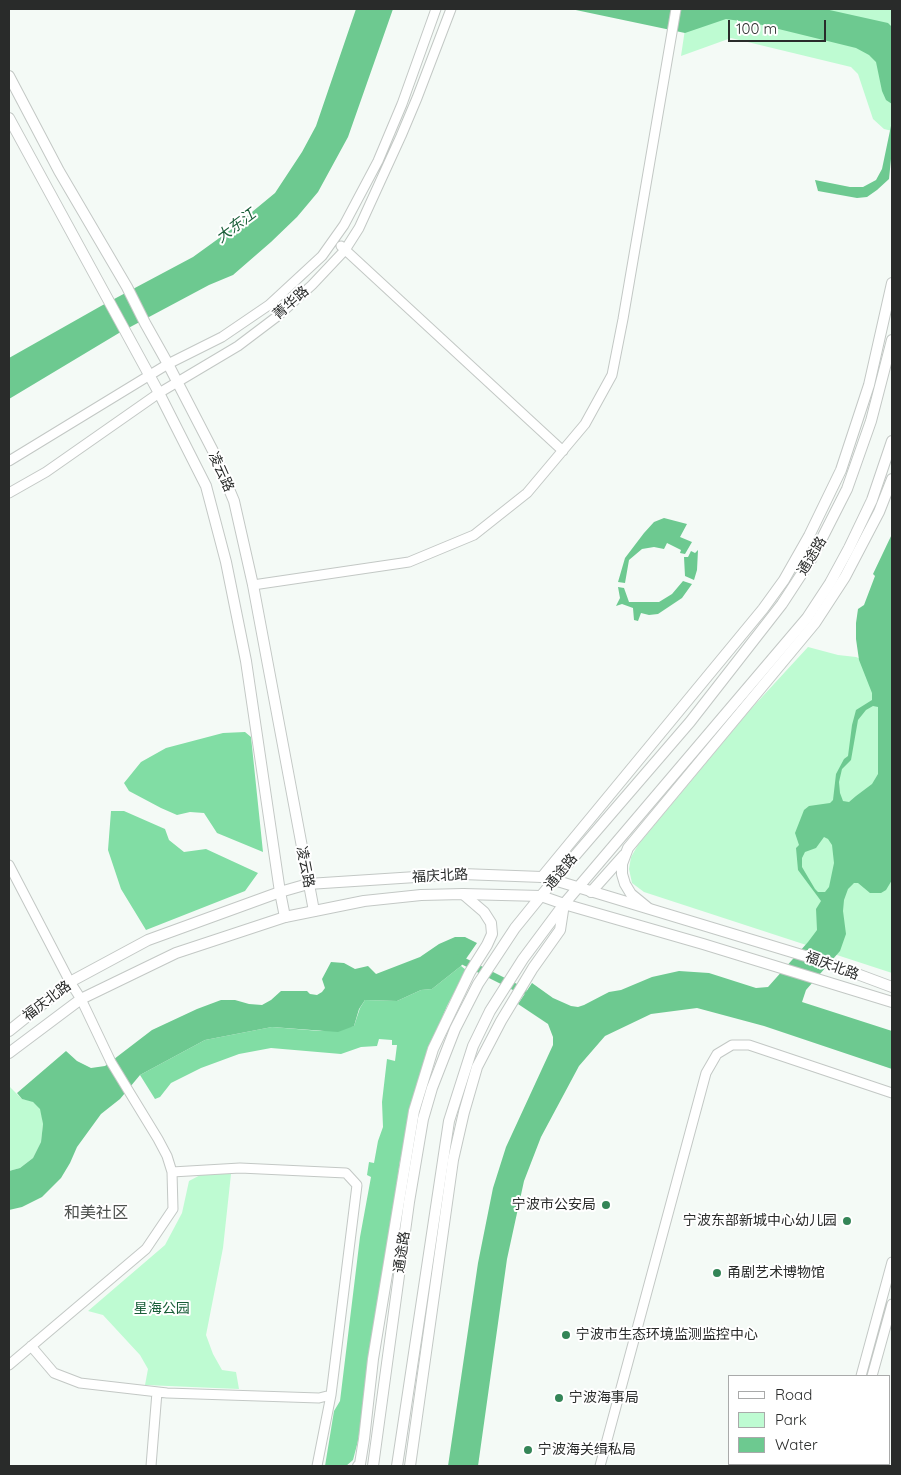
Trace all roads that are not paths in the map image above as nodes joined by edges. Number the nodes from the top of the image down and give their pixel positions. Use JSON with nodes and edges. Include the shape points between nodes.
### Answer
{"nodes":[{"id":1,"x":436,"y":9,"type":"edge"},
{"id":2,"x":451,"y":9,"type":"edge"},
{"id":3,"x":676,"y":9,"type":"edge"},
{"id":4,"x":9,"y":76,"type":"edge"},
{"id":5,"x":9,"y":118,"type":"edge"},
{"id":6,"x":334,"y":241,"type":"junction"},
{"id":7,"x":345,"y":250,"type":"junction"},
{"id":8,"x":892,"y":283,"type":"edge"},
{"id":9,"x":892,"y":340,"type":"edge"},
{"id":10,"x":168,"y":364,"type":"junction"},
{"id":11,"x":149,"y":376,"type":"junction"},
{"id":12,"x":178,"y":383,"type":"junction"},
{"id":13,"x":159,"y":393,"type":"junction"},
{"id":14,"x":892,"y":441,"type":"edge"},
{"id":15,"x":563,"y":451,"type":"junction"},
{"id":16,"x":9,"y":461,"type":"edge"},
{"id":17,"x":892,"y":479,"type":"edge"},
{"id":18,"x":9,"y":493,"type":"edge"},
{"id":19,"x":253,"y":585,"type":"junction"},
{"id":20,"x":624,"y":855,"type":"junction"},
{"id":21,"x":9,"y":865,"type":"edge"},
{"id":22,"x":542,"y":877,"type":"junction"},
{"id":23,"x":554,"y":880,"type":"junction"},
{"id":24,"x":308,"y":884,"type":"junction"},
{"id":25,"x":579,"y":887,"type":"junction"},
{"id":26,"x":280,"y":892,"type":"junction"},
{"id":27,"x":591,"y":892,"type":"junction"},
{"id":28,"x":463,"y":894,"type":"junction"},
{"id":29,"x":541,"y":896,"type":"junction"},
{"id":30,"x":564,"y":904,"type":"junction"},
{"id":31,"x":651,"y":910,"type":"junction"},
{"id":32,"x":314,"y":911,"type":"junction"},
{"id":33,"x":286,"y":917,"type":"junction"},
{"id":34,"x":70,"y":982,"type":"junction"},
{"id":35,"x":892,"y":987,"type":"edge"},
{"id":36,"x":82,"y":999,"type":"junction"},
{"id":37,"x":892,"y":1002,"type":"edge"},
{"id":38,"x":9,"y":1031,"type":"edge"},
{"id":39,"x":9,"y":1054,"type":"edge"},
{"id":40,"x":892,"y":1093,"type":"edge"},
{"id":41,"x":172,"y":1172,"type":"junction"},
{"id":42,"x":892,"y":1262,"type":"edge"},
{"id":43,"x":892,"y":1304,"type":"edge"},
{"id":44,"x":31,"y":1346,"type":"junction"},
{"id":45,"x":9,"y":1365,"type":"edge"},
{"id":46,"x":862,"y":1375,"type":"edge"},
{"id":47,"x":872,"y":1375,"type":"edge"},
{"id":48,"x":157,"y":1392,"type":"junction"},
{"id":49,"x":331,"y":1395,"type":"junction"},
{"id":50,"x":151,"y":1466,"type":"edge"},
{"id":51,"x":318,"y":1466,"type":"edge"},
{"id":52,"x":358,"y":1466,"type":"edge"},
{"id":53,"x":373,"y":1466,"type":"edge"},
{"id":54,"x":397,"y":1466,"type":"edge"},
{"id":55,"x":410,"y":1466,"type":"edge"},
{"id":56,"x":600,"y":1466,"type":"edge"}],
"edges":[{"from":1,"to":6,"type":"street","via":[[378,160]]},
{"from":2,"to":7,"type":"street","name":"菁华路","via":[[418,98],[359,228]]},
{"from":3,"to":15,"type":"street","via":[[612,375],[585,424]]},
{"from":4,"to":10,"type":"main road","name":"凌云路"},
{"from":5,"to":11,"type":"main road","name":"凌云路"},
{"from":6,"to":7,"type":"street"},
{"from":6,"to":10,"type":"street","via":[[269,305],[222,337]]},
{"from":7,"to":12,"type":"street","name":"菁华路","via":[[279,315],[238,346]]},
{"from":7,"to":15,"type":"street"},
{"from":8,"to":22,"type":"main road","via":[[869,385],[841,470],[784,580]]},
{"from":9,"to":23,"type":"main road","name":"通途路","via":[[871,421],[850,480],[812,558],[782,604],[690,722]]},
{"from":10,"to":11,"type":"street"},
{"from":10,"to":12,"type":"main road","name":"凌云路"},
{"from":11,"to":13,"type":"main road","name":"凌云路"},
{"from":11,"to":16,"type":"street"},
{"from":12,"to":13,"type":"street","name":"菁华路"},
{"from":12,"to":19,"type":"main road","name":"凌云路","via":[[234,501]]},
{"from":13,"to":18,"type":"street","name":"菁华路","via":[[46,472]]},
{"from":13,"to":26,"type":"main road","name":"凌云路","via":[[206,486],[226,562],[246,661]]},
{"from":14,"to":25,"type":"main road","name":"通途路","via":[[872,500],[849,548],[807,618]]},
{"from":15,"to":19,"type":"street","via":[[527,493],[474,535],[409,562]]},
{"from":17,"to":20,"type":"main road","via":[[879,512],[845,577],[815,623]]},
{"from":19,"to":24,"type":"main road","name":"凌云路"},
{"from":20,"to":27,"type":"main road"},
{"from":20,"to":31,"type":"main road","via":[[622,874],[625,884],[631,894]]},
{"from":21,"to":34,"type":"street"},
{"from":22,"to":23,"type":"main road","name":"福庆北路"},
{"from":22,"to":24,"type":"main road","name":"福庆北路","via":[[462,874]]},
{"from":23,"to":25,"type":"main road","name":"福庆北路"},
{"from":23,"to":29,"type":"main road","name":"通途路"},
{"from":24,"to":26,"type":"main road","name":"福庆北路"},
{"from":24,"to":32,"type":"main road","name":"凌云路"},
{"from":25,"to":27,"type":"main road","name":"福庆北路"},
{"from":25,"to":30,"type":"main road","name":"通途路"},
{"from":26,"to":33,"type":"main road","name":"凌云路"},
{"from":26,"to":34,"type":"main road","name":"福庆北路","via":[[148,940]]},
{"from":27,"to":31,"type":"main road","name":"福庆北路"},
{"from":28,"to":29,"type":"main road","name":"福庆北路"},
{"from":28,"to":32,"type":"main road","name":"福庆北路","via":[[364,901]]},
{"from":28,"to":52,"type":"main road","via":[[484,912],[491,923],[492,934],[432,1050],[414,1111]]},
{"from":29,"to":30,"type":"main road","name":"福庆北路"},
{"from":29,"to":53,"type":"main road","name":"通途路","via":[[478,984],[442,1060],[423,1119]]},
{"from":30,"to":37,"type":"main road","name":"福庆北路"},
{"from":30,"to":54,"type":"main road","name":"通途路","via":[[500,993],[473,1046],[449,1122]]},
{"from":30,"to":55,"type":"main road","via":[[560,930],[513,1001],[477,1068],[453,1160]]},
{"from":31,"to":35,"type":"main road","name":"福庆北路","via":[[825,962]]},
{"from":32,"to":33,"type":"main road","name":"福庆北路"},
{"from":33,"to":36,"type":"main road","name":"福庆北路","via":[[176,953]]},
{"from":34,"to":36,"type":"street"},
{"from":34,"to":38,"type":"main road","name":"福庆北路"},
{"from":36,"to":39,"type":"main road","name":"福庆北路"},
{"from":36,"to":41,"type":"street","via":[[111,1062],[158,1138]]},
{"from":40,"to":56,"type":"street","via":[[749,1045],[732,1045],[717,1054],[706,1073]]},
{"from":41,"to":44,"type":"street","via":[[173,1209],[146,1249]]},
{"from":41,"to":49,"type":"street","via":[[240,1168],[346,1173],[357,1184]]},
{"from":42,"to":46,"type":"street"},
{"from":43,"to":47,"type":"street"},
{"from":44,"to":45,"type":"street"},
{"from":44,"to":48,"type":"street","via":[[54,1373],[80,1383]]},
{"from":48,"to":49,"type":"street","via":[[318,1398]]},
{"from":48,"to":50,"type":"street"},
{"from":49,"to":51,"type":"street"}]}
